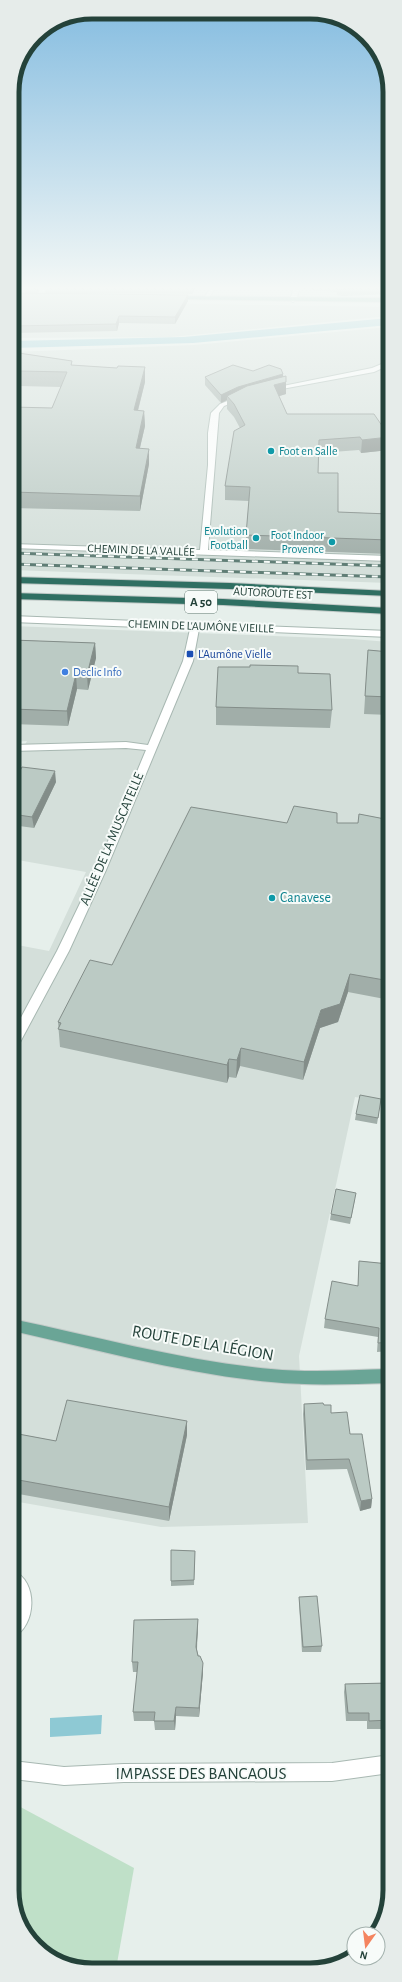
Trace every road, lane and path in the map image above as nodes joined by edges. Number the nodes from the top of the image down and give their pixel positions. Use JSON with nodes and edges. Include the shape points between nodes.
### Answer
{"nodes":[{"id":1,"x":324,"y":379,"type":"edge"},
{"id":2,"x":263,"y":391,"type":"edge"},
{"id":3,"x":249,"y":395,"type":"edge"},
{"id":4,"x":19,"y":546,"type":"edge"},
{"id":5,"x":204,"y":552,"type":"junction"},
{"id":6,"x":383,"y":559,"type":"edge"},
{"id":7,"x":19,"y":580,"type":"edge"},
{"id":8,"x":383,"y":594,"type":"edge"},
{"id":9,"x":19,"y":596,"type":"edge"},
{"id":10,"x":383,"y":611,"type":"edge"},
{"id":11,"x":19,"y":619,"type":"edge"},
{"id":12,"x":195,"y":626,"type":"junction"},
{"id":13,"x":383,"y":634,"type":"edge"},
{"id":14,"x":19,"y":748,"type":"edge"},
{"id":15,"x":152,"y":748,"type":"junction"},
{"id":16,"x":19,"y":1033,"type":"edge"},
{"id":17,"x":19,"y":1327,"type":"edge"},
{"id":18,"x":383,"y":1376,"type":"edge"},
{"id":19,"x":19,"y":1586,"type":"edge"},
{"id":20,"x":19,"y":1617,"type":"edge"},
{"id":21,"x":383,"y":1765,"type":"edge"},
{"id":22,"x":19,"y":1771,"type":"edge"}],
"edges":[{"from":1,"to":2,"type":"street"},
{"from":3,"to":5,"type":"street","via":[[222,405],[215,413]]},
{"from":4,"to":5,"type":"street","name":"CHEMIN DE LA VALLÉE"},
{"from":5,"to":6,"type":"street","name":"CHEMIN DE LA VALLÉE"},
{"from":7,"to":8,"type":"highway","name":"AUTOROUTE EST","number":"A 50"},
{"from":9,"to":10,"type":"highway","name":"AUTOROUTE EST","number":"A 50"},
{"from":11,"to":12,"type":"street","name":"CHEMIN DE L'AUMÔNE VIEILLE"},
{"from":12,"to":13,"type":"street","name":"CHEMIN DE L'AUMÔNE VIEILLE"},
{"from":12,"to":15,"type":"street","name":"ALLÉE DE LA MUSCATELLE","via":[[188,661]]},
{"from":14,"to":15,"type":"street","via":[[126,745]]},
{"from":15,"to":16,"type":"street","name":"ALLÉE DE LA MUSCATELLE","via":[[101,870]]},
{"from":17,"to":18,"type":"main road","name":"ROUTE DE LA LÉGION","via":[[257,1375]]},
{"from":19,"to":20,"type":"street","via":[[23,1590],[24,1607]]},
{"from":21,"to":22,"type":"street","name":"IMPASSE DES BANCAOUS","via":[[332,1772],[124,1773],[64,1776]]}]}
